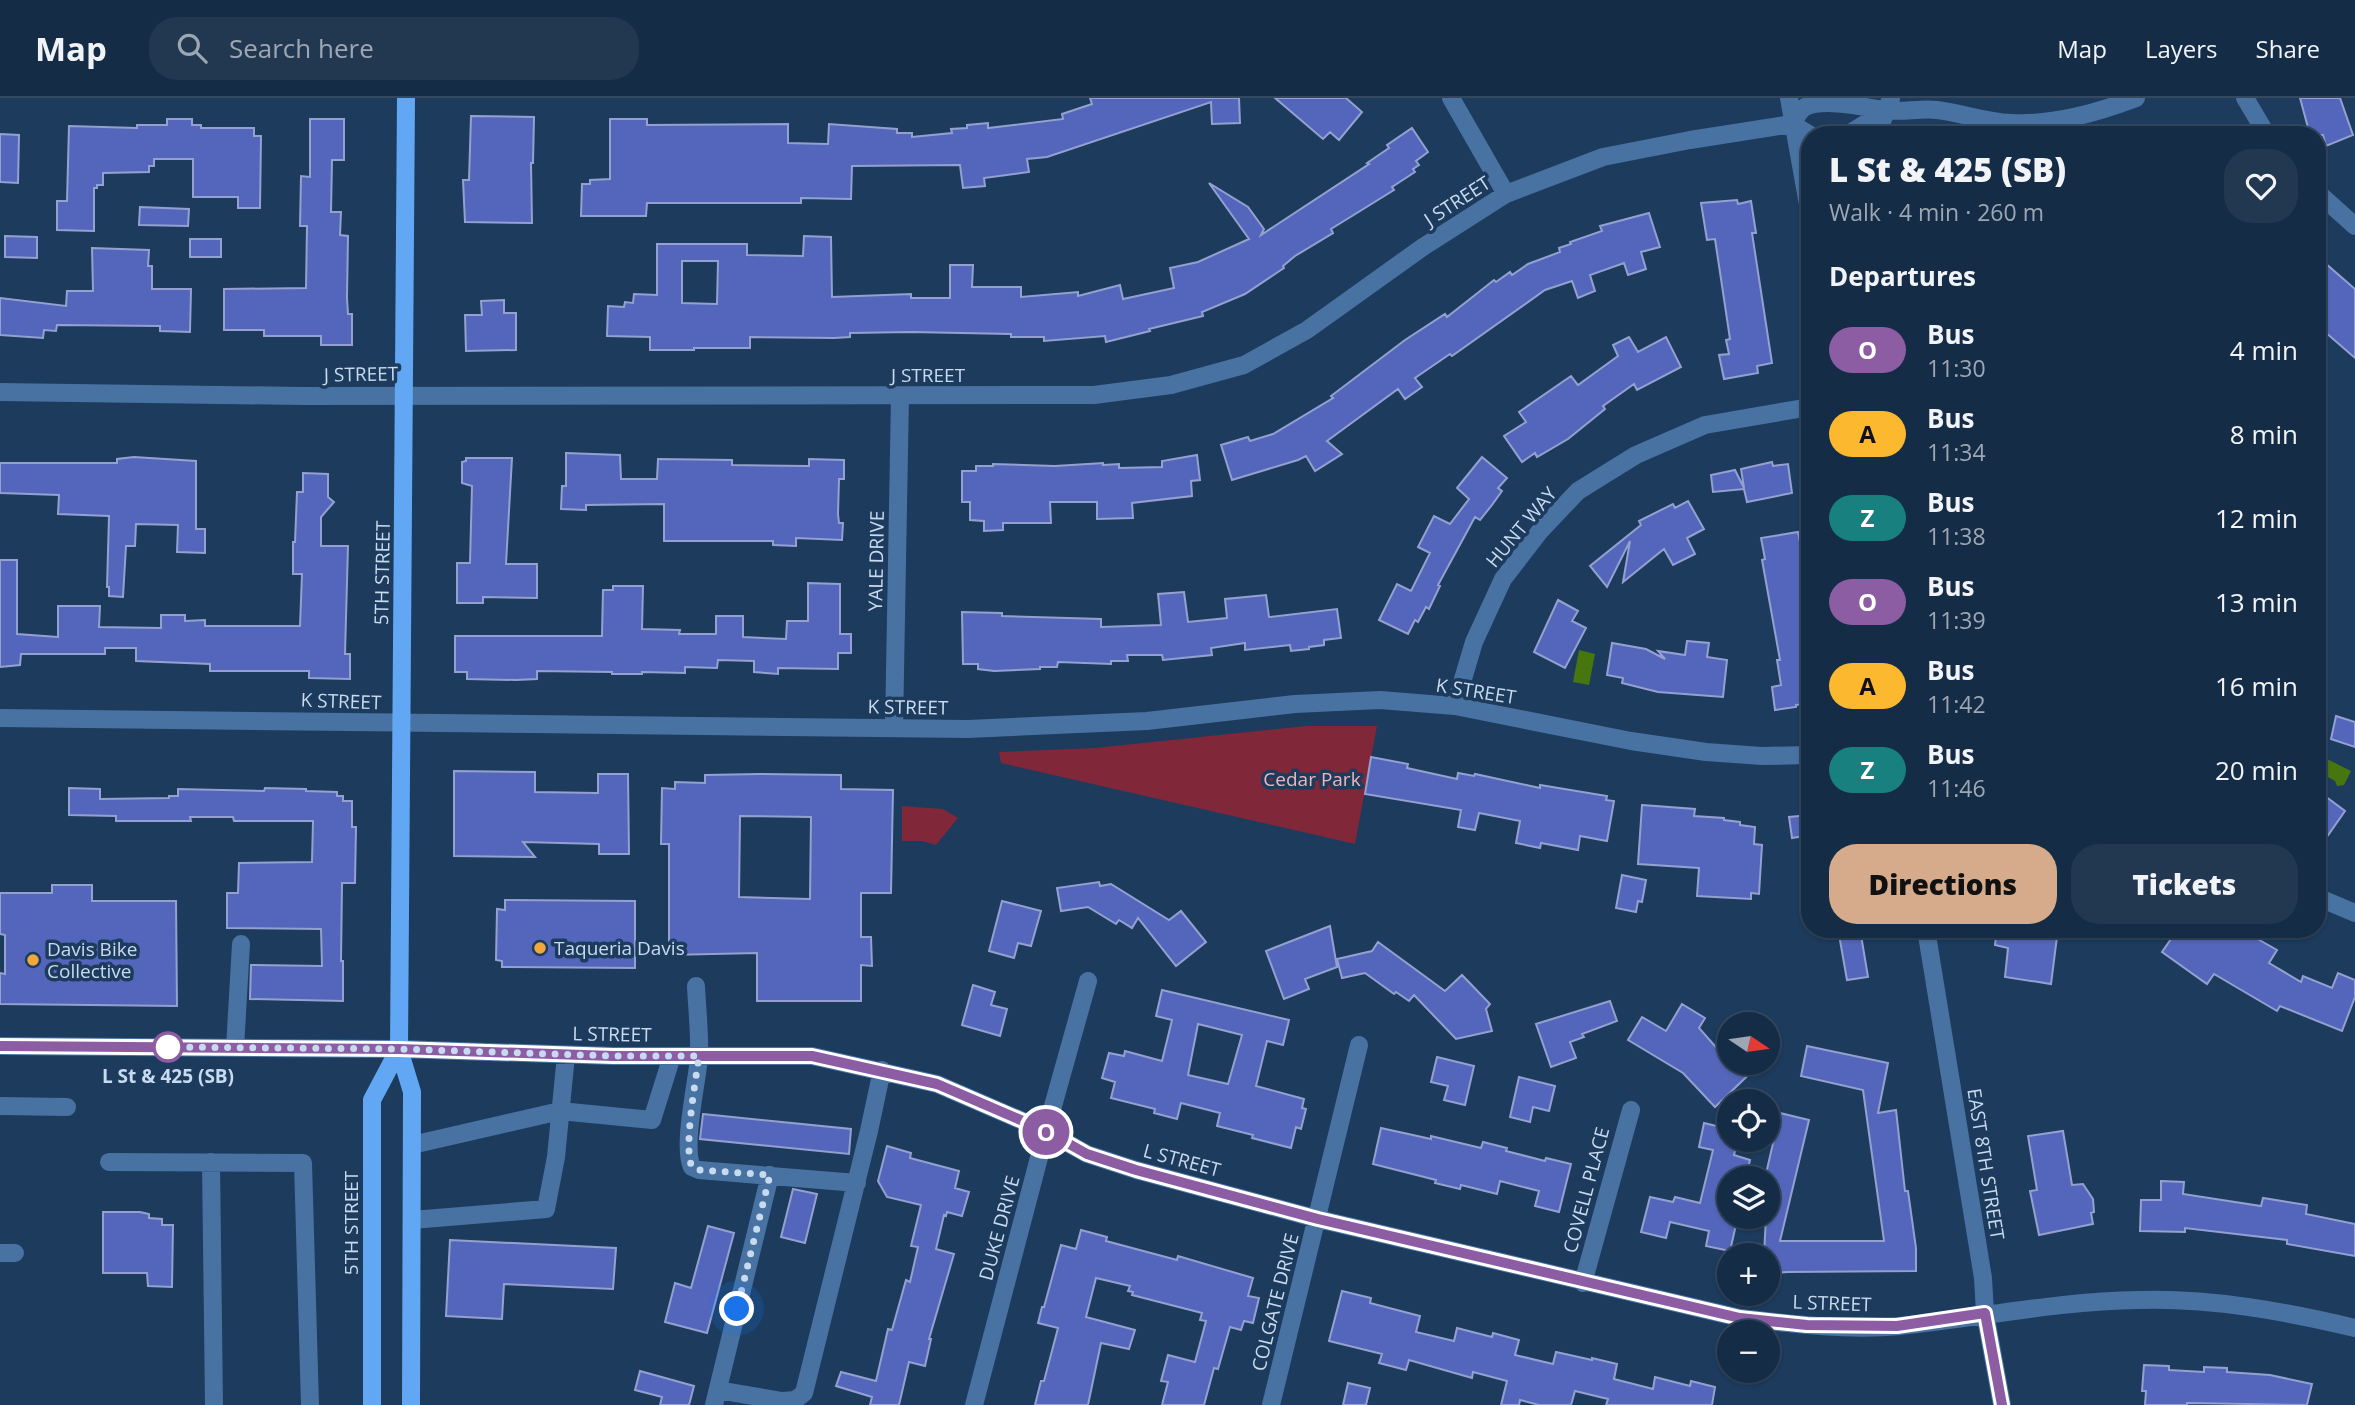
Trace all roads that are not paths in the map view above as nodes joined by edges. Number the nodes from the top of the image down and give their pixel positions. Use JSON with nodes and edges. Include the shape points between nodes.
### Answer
{"nodes":[{"id":1,"x":406,"y":98,"type":"edge"},
{"id":2,"x":1451,"y":98,"type":"edge"},
{"id":3,"x":1789,"y":98,"type":"edge"},
{"id":4,"x":2136,"y":98,"type":"edge"},
{"id":5,"x":2245,"y":98,"type":"edge"},
{"id":6,"x":1888,"y":104,"type":"edge"},
{"id":7,"x":1792,"y":124,"type":"junction"},
{"id":8,"x":1859,"y":126,"type":"edge"},
{"id":9,"x":1880,"y":126,"type":"edge"},
{"id":10,"x":2262,"y":126,"type":"edge"},
{"id":11,"x":1801,"y":129,"type":"edge"},
{"id":12,"x":1801,"y":170,"type":"edge"},
{"id":13,"x":1506,"y":194,"type":"junction"},
{"id":14,"x":2326,"y":200,"type":"edge"},
{"id":15,"x":2355,"y":226,"type":"edge"},
{"id":16,"x":0,"y":392,"type":"edge"},
{"id":17,"x":405,"y":395,"type":"junction"},
{"id":18,"x":900,"y":396,"type":"junction"},
{"id":19,"x":1801,"y":409,"type":"edge"},
{"id":20,"x":1455,"y":706,"type":"junction"},
{"id":21,"x":0,"y":718,"type":"edge"},
{"id":22,"x":402,"y":724,"type":"junction"},
{"id":23,"x":894,"y":728,"type":"junction"},
{"id":24,"x":1801,"y":755,"type":"edge"},
{"id":25,"x":2326,"y":901,"type":"edge"},
{"id":26,"x":2355,"y":913,"type":"edge"},
{"id":27,"x":1927,"y":938,"type":"edge"},
{"id":28,"x":241,"y":944,"type":"dead end"},
{"id":29,"x":1088,"y":981,"type":"dead end"},
{"id":30,"x":696,"y":986,"type":"dead end"},
{"id":31,"x":1359,"y":1045,"type":"dead end"},
{"id":32,"x":0,"y":1046,"type":"edge"},
{"id":33,"x":235,"y":1048,"type":"junction"},
{"id":34,"x":399,"y":1049,"type":"junction"},
{"id":35,"x":566,"y":1055,"type":"junction"},
{"id":36,"x":672,"y":1056,"type":"junction"},
{"id":37,"x":699,"y":1056,"type":"junction"},
{"id":38,"x":881,"y":1070,"type":"junction"},
{"id":39,"x":0,"y":1106,"type":"edge"},
{"id":40,"x":67,"y":1107,"type":"dead end"},
{"id":41,"x":1631,"y":1110,"type":"dead end"},
{"id":42,"x":560,"y":1111,"type":"junction"},
{"id":43,"x":1046,"y":1131,"type":"junction"},
{"id":44,"x":412,"y":1145,"type":"junction"},
{"id":45,"x":109,"y":1162,"type":"dead end"},
{"id":46,"x":211,"y":1162,"type":"junction"},
{"id":47,"x":770,"y":1175,"type":"junction"},
{"id":48,"x":856,"y":1183,"type":"junction"},
{"id":49,"x":1318,"y":1219,"type":"junction"},
{"id":50,"x":412,"y":1220,"type":"junction"},
{"id":51,"x":1583,"y":1283,"type":"junction"},
{"id":52,"x":1985,"y":1313,"type":"junction"},
{"id":53,"x":2355,"y":1328,"type":"edge"},
{"id":54,"x":716,"y":1397,"type":"edge"},
{"id":55,"x":214,"y":1405,"type":"edge"},
{"id":56,"x":310,"y":1405,"type":"edge"},
{"id":57,"x":372,"y":1405,"type":"edge"},
{"id":58,"x":411,"y":1405,"type":"edge"},
{"id":59,"x":974,"y":1405,"type":"edge"},
{"id":60,"x":1271,"y":1405,"type":"edge"},
{"id":61,"x":2002,"y":1405,"type":"edge"}],
"edges":[{"from":1,"to":17,"type":"main road","name":"5TH STREET"},
{"from":2,"to":13,"type":"street"},
{"from":3,"to":7,"type":"street"},
{"from":4,"to":6,"type":"street","name":"J STREET","via":[[2068,118],[2030,122],[1983,120]]},
{"from":5,"to":10,"type":"street"},
{"from":6,"to":7,"type":"street","name":"J STREET","via":[[1825,102],[1805,107]]},
{"from":6,"to":8,"type":"street"},
{"from":6,"to":9,"type":"street"},
{"from":7,"to":11,"type":"street"},
{"from":7,"to":12,"type":"street"},
{"from":7,"to":13,"type":"street","name":"J STREET","via":[[1604,158]]},
{"from":13,"to":18,"type":"street","name":"J STREET","via":[[1307,330],[1244,365],[1171,385],[1094,395]]},
{"from":14,"to":15,"type":"street"},
{"from":16,"to":17,"type":"street","name":"J STREET"},
{"from":17,"to":18,"type":"street","name":"J STREET"},
{"from":17,"to":22,"type":"main road","name":"5TH STREET"},
{"from":18,"to":23,"type":"street","name":"YALE DRIVE"},
{"from":19,"to":20,"type":"street","name":"HUNT WAY","via":[[1705,425],[1636,455],[1578,491],[1503,579],[1474,642]]},
{"from":20,"to":23,"type":"street","name":"K STREET","via":[[1380,700],[1136,721]]},
{"from":20,"to":24,"type":"street","name":"K STREET","via":[[1706,752]]},
{"from":21,"to":22,"type":"street","name":"K STREET"},
{"from":22,"to":23,"type":"street","name":"K STREET"},
{"from":22,"to":34,"type":"main road","name":"5TH STREET"},
{"from":25,"to":26,"type":"street"},
{"from":27,"to":52,"type":"street","name":"EAST 8TH STREET"},
{"from":28,"to":33,"type":"street"},
{"from":29,"to":43,"type":"street","name":"DUKE DRIVE"},
{"from":30,"to":37,"type":"street"},
{"from":31,"to":49,"type":"street","name":"COLGATE DRIVE"},
{"from":32,"to":33,"type":"street","name":"L STREET"},
{"from":33,"to":34,"type":"street","name":"L STREET"},
{"from":34,"to":35,"type":"street","name":"L STREET"},
{"from":34,"to":44,"type":"main road","name":"5TH STREET","via":[[412,1092]]},
{"from":34,"to":57,"type":"main road","name":"5TH STREET","via":[[372,1100]]},
{"from":35,"to":36,"type":"street","name":"L STREET"},
{"from":35,"to":42,"type":"street"},
{"from":36,"to":37,"type":"street","name":"L STREET"},
{"from":36,"to":42,"type":"street","via":[[652,1120]]},
{"from":37,"to":38,"type":"street","name":"L STREET","via":[[812,1056]]},
{"from":37,"to":47,"type":"street","via":[[690,1139],[692,1167]]},
{"from":38,"to":43,"type":"street","name":"L STREET","via":[[937,1084]]},
{"from":38,"to":48,"type":"street"},
{"from":39,"to":40,"type":"street"},
{"from":41,"to":51,"type":"street","name":"COVELL PLACE"},
{"from":42,"to":44,"type":"street"},
{"from":42,"to":50,"type":"street","via":[[545,1209]]},
{"from":43,"to":49,"type":"street","name":"L STREET","via":[[1087,1154],[1136,1170]]},
{"from":43,"to":59,"type":"street","name":"DUKE DRIVE"},
{"from":44,"to":50,"type":"main road","name":"5TH STREET"},
{"from":45,"to":46,"type":"street"},
{"from":46,"to":55,"type":"street"},
{"from":46,"to":56,"type":"street","via":[[303,1163]]},
{"from":47,"to":48,"type":"street"},
{"from":47,"to":54,"type":"street"},
{"from":48,"to":54,"type":"street","via":[[804,1393],[794,1401]]},
{"from":49,"to":51,"type":"street","name":"L STREET"},
{"from":49,"to":60,"type":"street","name":"COLGATE DRIVE"},
{"from":50,"to":58,"type":"main road","name":"5TH STREET"},
{"from":51,"to":52,"type":"street","name":"L STREET","via":[[1740,1318],[1807,1325],[1897,1326]]},
{"from":52,"to":53,"type":"street","name":"L STREET","via":[[2138,1300],[2223,1303]]},
{"from":52,"to":61,"type":"street","name":"EAST 8TH STREET"}]}
